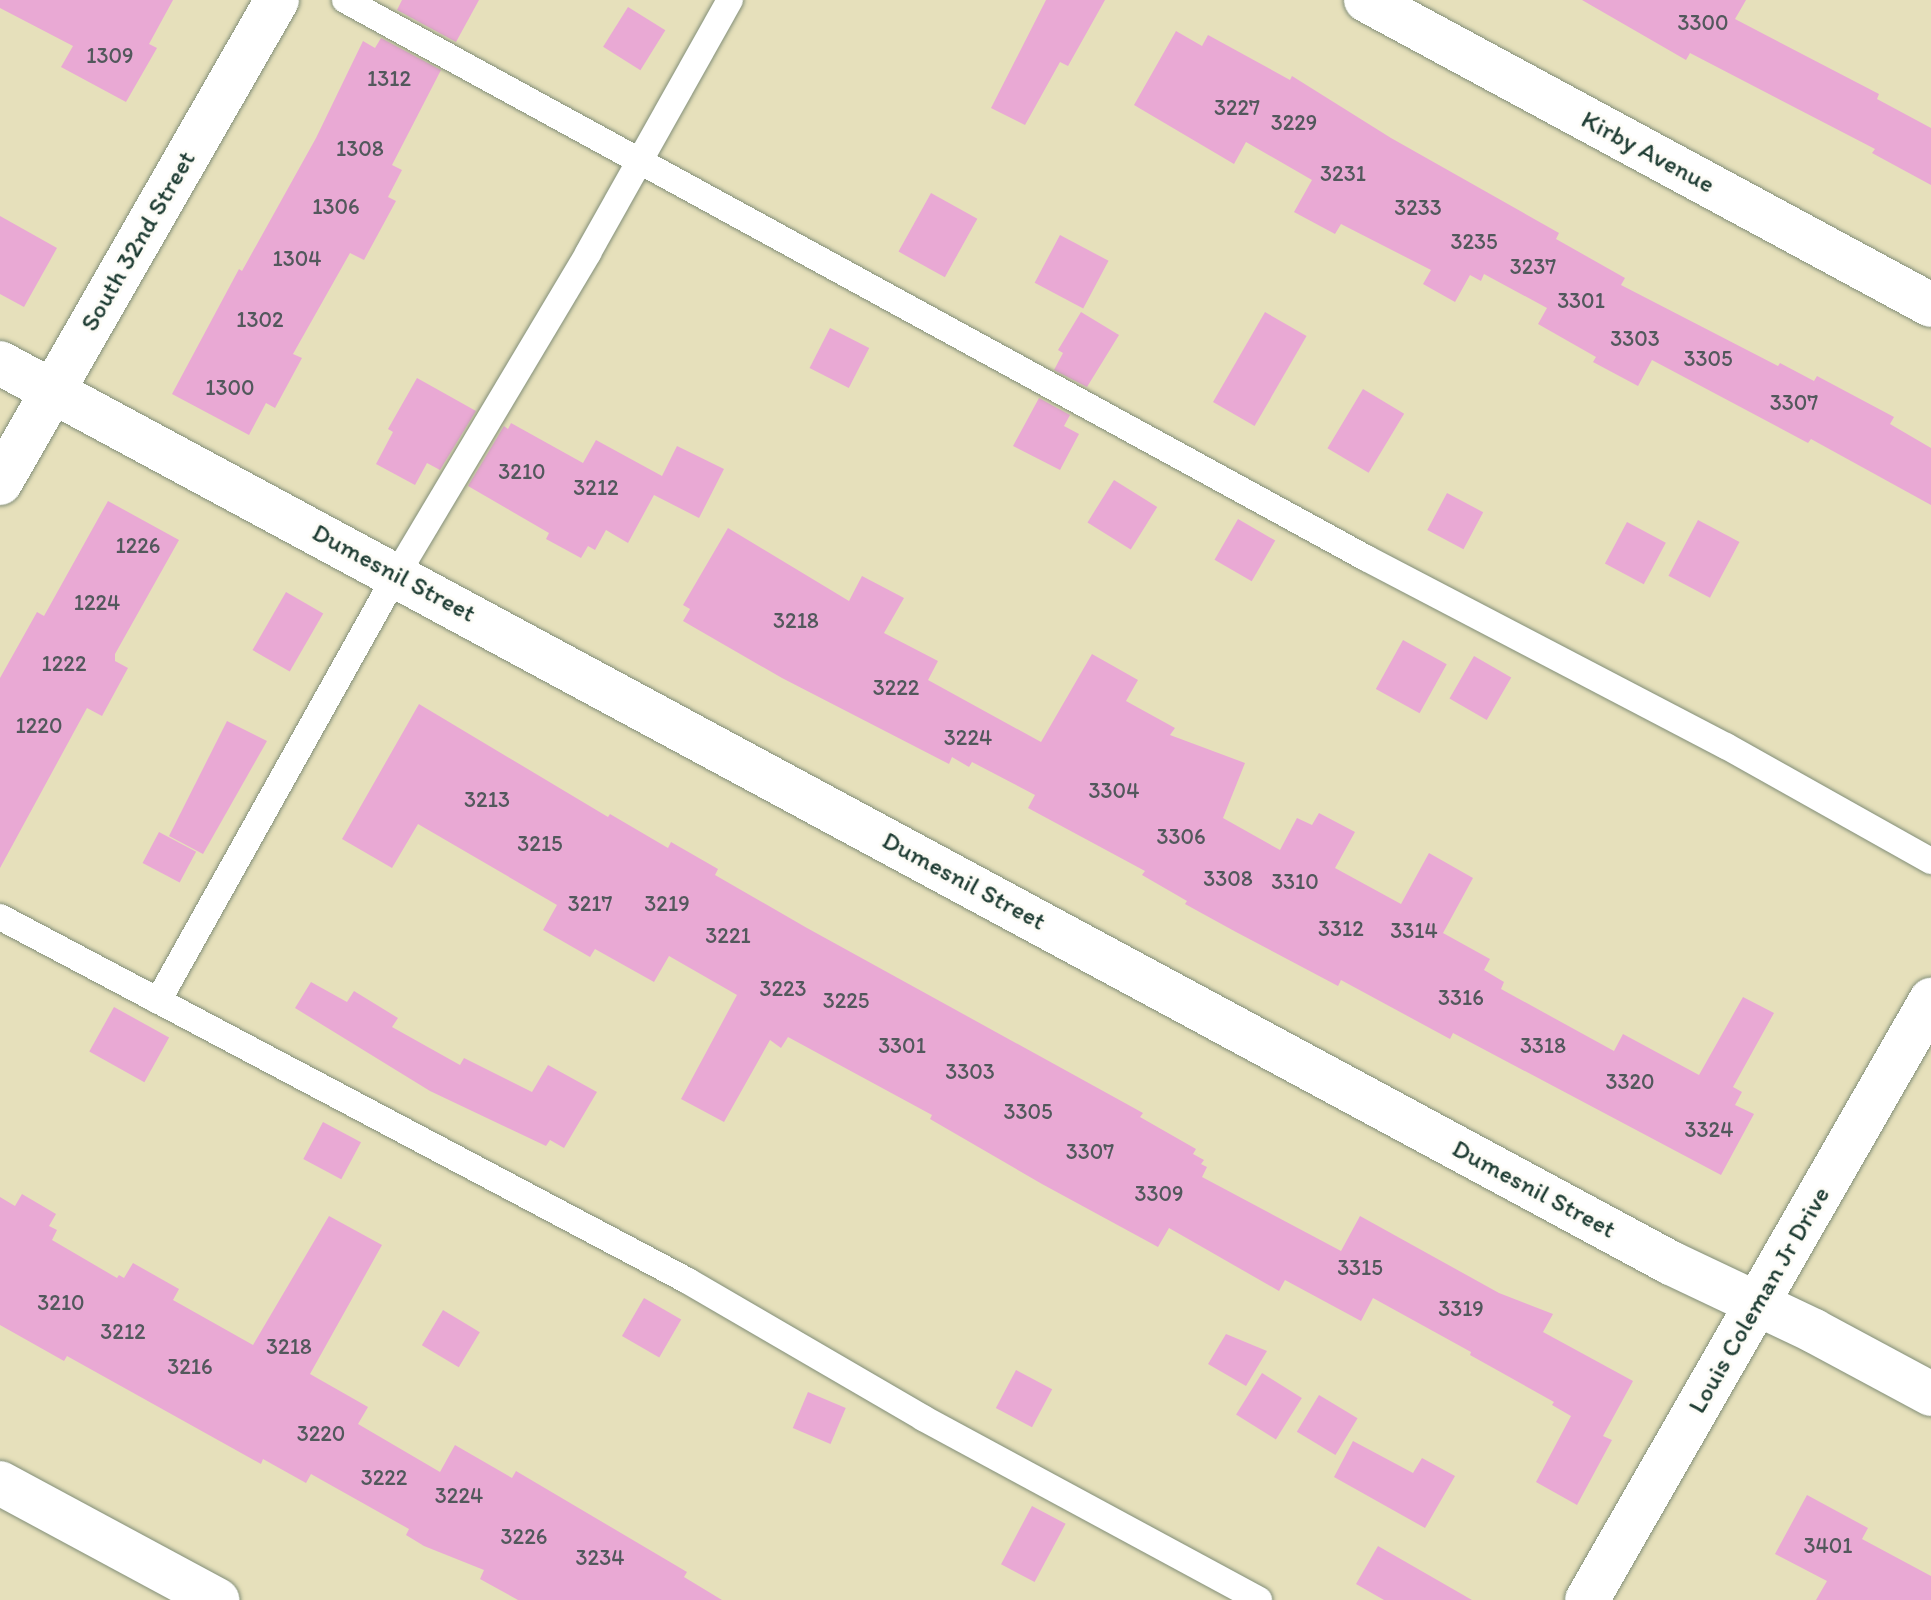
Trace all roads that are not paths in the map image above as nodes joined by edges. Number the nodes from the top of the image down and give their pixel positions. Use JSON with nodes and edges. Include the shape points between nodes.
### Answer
{"nodes":[{"id":1,"x":277,"y":0,"type":"edge"},
{"id":2,"x":345,"y":0,"type":"edge"},
{"id":3,"x":730,"y":0,"type":"edge"},
{"id":4,"x":1366,"y":0,"type":"edge"},
{"id":5,"x":638,"y":160,"type":"junction"},
{"id":6,"x":1931,"y":305,"type":"edge"},
{"id":7,"x":0,"y":363,"type":"edge"},
{"id":8,"x":54,"y":389,"type":"junction"},
{"id":9,"x":0,"y":483,"type":"edge"},
{"id":10,"x":397,"y":574,"type":"junction"},
{"id":11,"x":1931,"y":861,"type":"edge"},
{"id":12,"x":0,"y":917,"type":"edge"},
{"id":13,"x":1931,"y":1000,"type":"edge"},
{"id":14,"x":158,"y":1001,"type":"junction"},
{"id":15,"x":1757,"y":1304,"type":"junction"},
{"id":16,"x":1931,"y":1394,"type":"edge"},
{"id":17,"x":0,"y":1483,"type":"edge"},
{"id":18,"x":217,"y":1600,"type":"edge"},
{"id":19,"x":1259,"y":1600,"type":"edge"},
{"id":20,"x":1587,"y":1600,"type":"edge"}],
"edges":[{"from":1,"to":8,"type":"main road","name":"South 32nd Street"},
{"from":2,"to":5,"type":"lane"},
{"from":3,"to":5,"type":"lane"},
{"from":4,"to":6,"type":"main road","name":"Kirby Avenue"},
{"from":5,"to":10,"type":"lane"},
{"from":5,"to":11,"type":"lane"},
{"from":7,"to":8,"type":"main road","name":"Dumesnil Street"},
{"from":8,"to":9,"type":"main road","name":"South 32nd Street"},
{"from":8,"to":10,"type":"main road","name":"Dumesnil Street"},
{"from":10,"to":14,"type":"lane"},
{"from":10,"to":15,"type":"main road","name":"Dumesnil Street","via":[[1643,1248]]},
{"from":12,"to":14,"type":"lane"},
{"from":13,"to":15,"type":"main road","name":"Louis Coleman Jr Drive"},
{"from":14,"to":19,"type":"lane","via":[[688,1281],[923,1418]]},
{"from":15,"to":16,"type":"main road","name":"Dumesnil Street"},
{"from":15,"to":20,"type":"main road","name":"Louis Coleman Jr Drive"},
{"from":17,"to":18,"type":"main road"}]}
